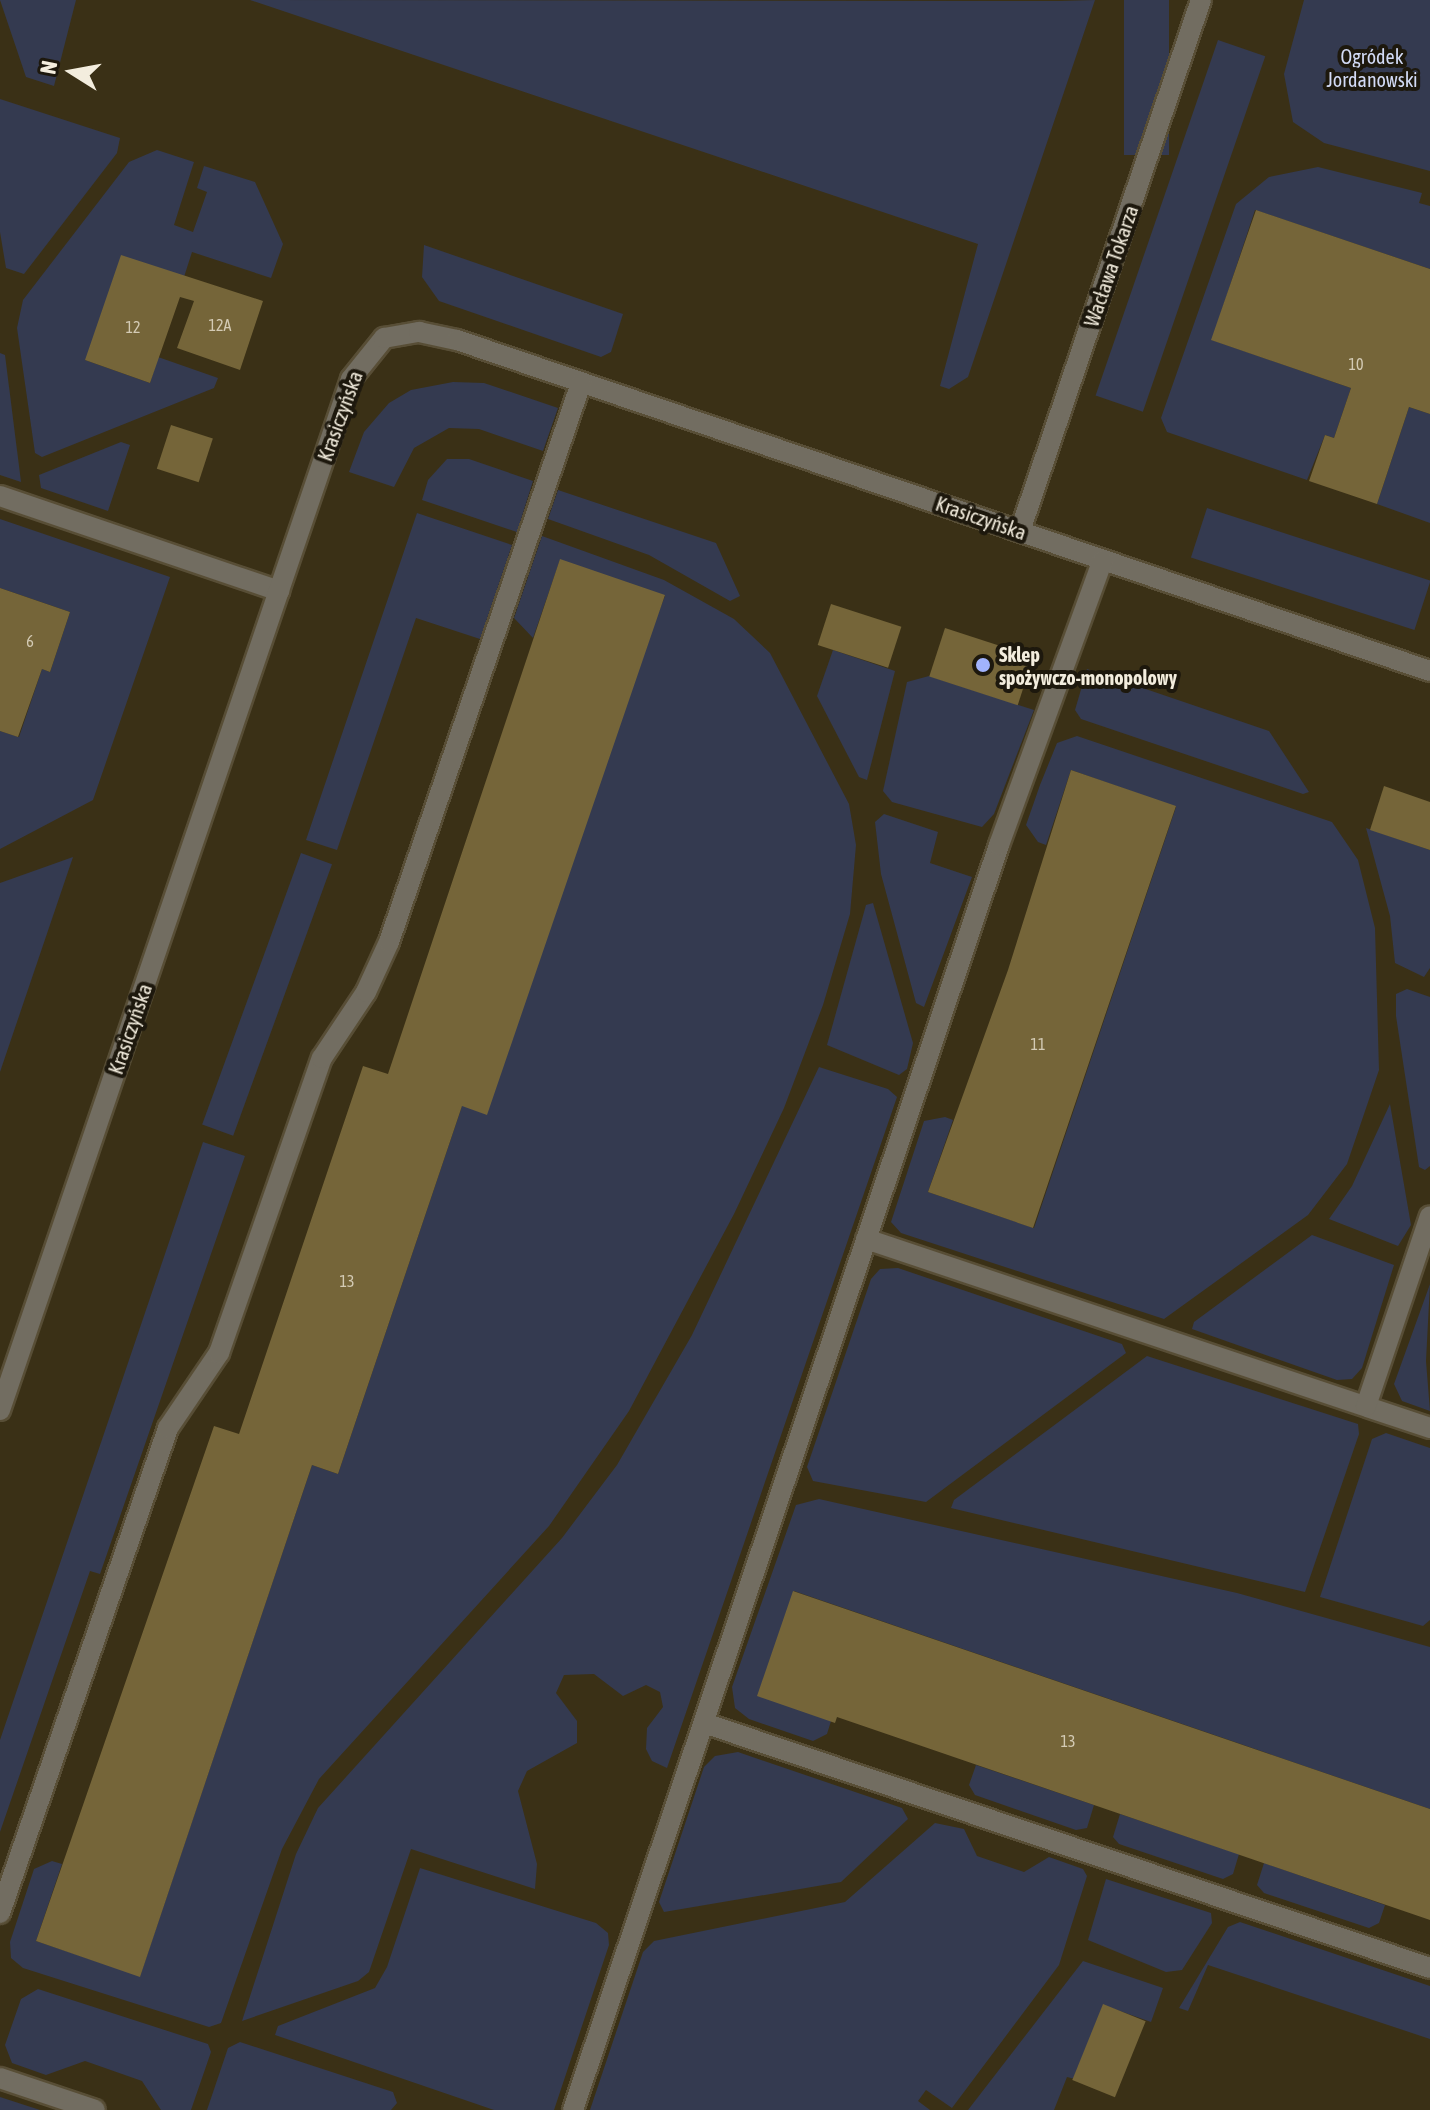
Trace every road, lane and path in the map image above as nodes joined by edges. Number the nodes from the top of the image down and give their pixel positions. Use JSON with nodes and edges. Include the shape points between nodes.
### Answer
{"nodes":[{"id":1,"x":1201,"y":0,"type":"edge"},
{"id":2,"x":581,"y":383,"type":"junction"},
{"id":3,"x":0,"y":496,"type":"edge"},
{"id":4,"x":1020,"y":531,"type":"junction"},
{"id":5,"x":1103,"y":560,"type":"junction"},
{"id":6,"x":279,"y":591,"type":"junction"},
{"id":7,"x":1430,"y":671,"type":"edge"},
{"id":8,"x":1430,"y":1216,"type":"edge"},
{"id":9,"x":866,"y":1239,"type":"junction"},
{"id":10,"x":1366,"y":1406,"type":"junction"},
{"id":11,"x":0,"y":1410,"type":"edge"},
{"id":12,"x":1430,"y":1428,"type":"edge"},
{"id":13,"x":704,"y":1723,"type":"junction"},
{"id":14,"x":0,"y":1913,"type":"edge"},
{"id":15,"x":1430,"y":1968,"type":"edge"},
{"id":16,"x":0,"y":2078,"type":"edge"},
{"id":17,"x":95,"y":2110,"type":"edge"},
{"id":18,"x":573,"y":2110,"type":"edge"}],
"edges":[{"from":1,"to":4,"type":"street","name":"Wacława Tokarza"},
{"from":2,"to":4,"type":"street","name":"Krasiczyńska"},
{"from":2,"to":6,"type":"street","name":"Krasiczyńska","via":[[438,336],[409,333],[384,338],[351,379]]},
{"from":2,"to":14,"type":"street","via":[[389,942],[366,992],[322,1058],[223,1344],[168,1428]]},
{"from":3,"to":6,"type":"street"},
{"from":4,"to":5,"type":"street","name":"Krasiczyńska"},
{"from":5,"to":7,"type":"street","name":"Krasiczyńska"},
{"from":5,"to":9,"type":"street","via":[[999,845]]},
{"from":6,"to":11,"type":"street","name":"Krasiczyńska"},
{"from":8,"to":10,"type":"street"},
{"from":9,"to":10,"type":"street"},
{"from":9,"to":13,"type":"street"},
{"from":10,"to":12,"type":"street"},
{"from":13,"to":15,"type":"street"},
{"from":13,"to":18,"type":"street"},
{"from":16,"to":17,"type":"street"}]}
